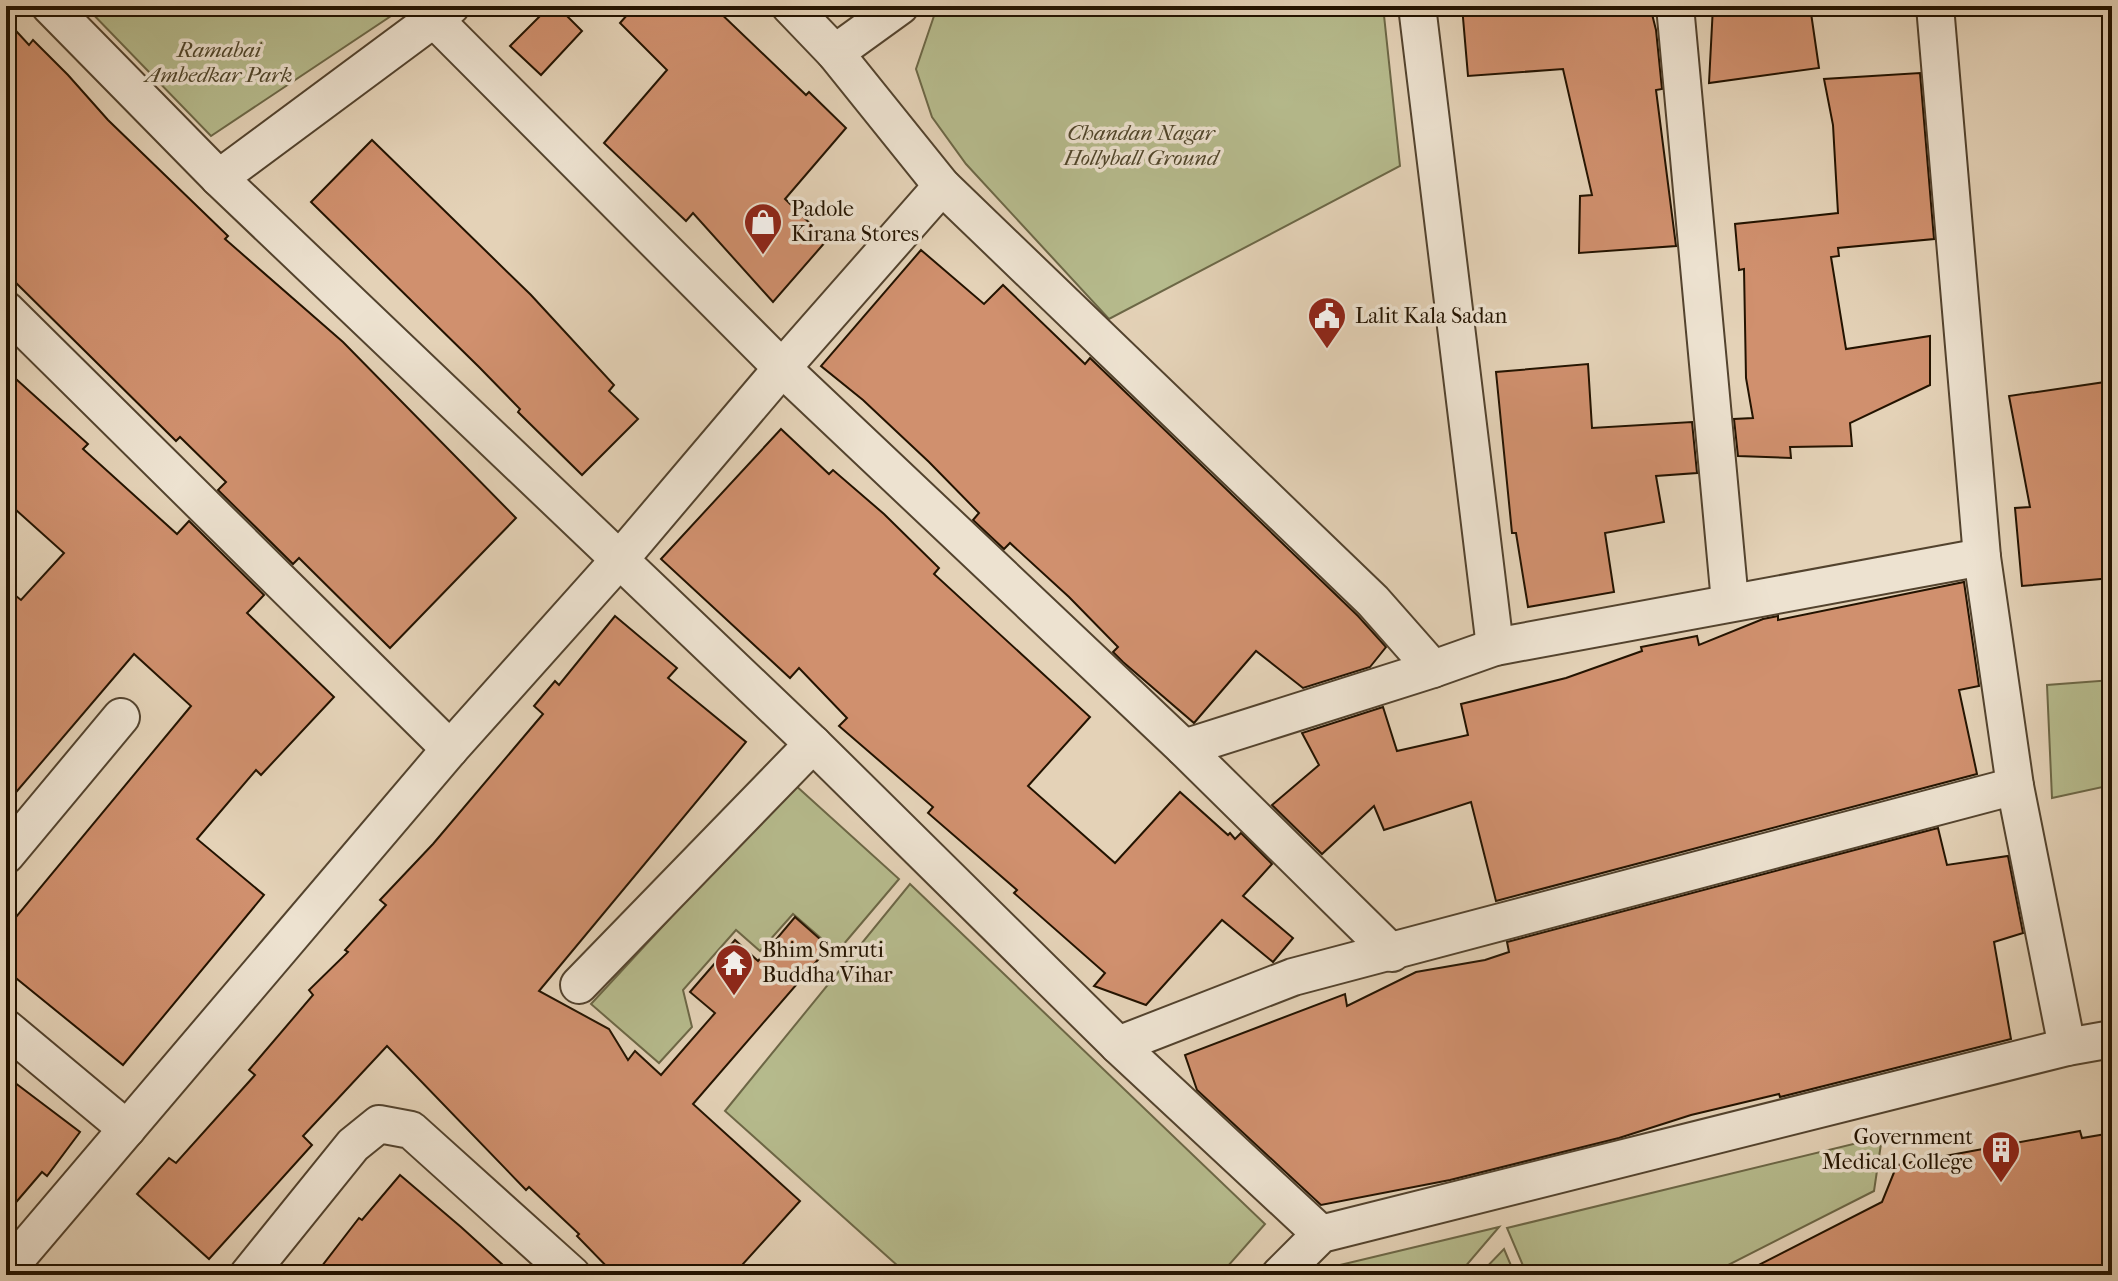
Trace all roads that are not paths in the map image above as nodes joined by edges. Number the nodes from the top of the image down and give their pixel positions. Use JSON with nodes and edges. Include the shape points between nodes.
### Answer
{"nodes":[{"id":1,"x":50,"y":6,"type":"edge"},
{"id":2,"x":790,"y":6,"type":"edge"},
{"id":3,"x":900,"y":6,"type":"edge"},
{"id":4,"x":1417,"y":6,"type":"edge"},
{"id":5,"x":1675,"y":6,"type":"edge"},
{"id":6,"x":1935,"y":6,"type":"edge"},
{"id":7,"x":442,"y":12,"type":"edge"},
{"id":8,"x":835,"y":53,"type":"junction"},
{"id":9,"x":219,"y":178,"type":"junction"},
{"id":10,"x":942,"y":186,"type":"junction"},
{"id":11,"x":6,"y":310,"type":"edge"},
{"id":12,"x":782,"y":368,"type":"junction"},
{"id":13,"x":1982,"y":557,"type":"junction"},
{"id":14,"x":620,"y":559,"type":"junction"},
{"id":15,"x":1730,"y":602,"type":"junction"},
{"id":16,"x":1495,"y":647,"type":"junction"},
{"id":17,"x":1433,"y":669,"type":"junction"},
{"id":18,"x":121,"y":717,"type":"dead end"},
{"id":19,"x":813,"y":744,"type":"junction"},
{"id":20,"x":1184,"y":748,"type":"junction"},
{"id":21,"x":450,"y":749,"type":"junction"},
{"id":22,"x":2015,"y":786,"type":"junction"},
{"id":23,"x":6,"y":855,"type":"edge"},
{"id":24,"x":1392,"y":953,"type":"junction"},
{"id":25,"x":579,"y":985,"type":"dead end"},
{"id":26,"x":6,"y":1028,"type":"edge"},
{"id":27,"x":2112,"y":1039,"type":"edge"},
{"id":28,"x":1118,"y":1045,"type":"junction"},
{"id":29,"x":2067,"y":1047,"type":"junction"},
{"id":30,"x":127,"y":1129,"type":"junction"},
{"id":31,"x":1321,"y":1234,"type":"junction"},
{"id":32,"x":6,"y":1271,"type":"edge"},
{"id":33,"x":248,"y":1275,"type":"edge"},
{"id":34,"x":572,"y":1275,"type":"edge"},
{"id":35,"x":1280,"y":1275,"type":"edge"}],
"edges":[{"from":1,"to":9,"type":"street"},
{"from":2,"to":8,"type":"street"},
{"from":3,"to":8,"type":"street"},
{"from":4,"to":16,"type":"street"},
{"from":5,"to":15,"type":"street"},
{"from":6,"to":13,"type":"street"},
{"from":7,"to":9,"type":"street"},
{"from":7,"to":12,"type":"street"},
{"from":8,"to":10,"type":"street"},
{"from":9,"to":14,"type":"street"},
{"from":10,"to":12,"type":"street"},
{"from":10,"to":17,"type":"street","via":[[1373,601]]},
{"from":11,"to":21,"type":"street"},
{"from":12,"to":14,"type":"street"},
{"from":12,"to":20,"type":"street"},
{"from":13,"to":15,"type":"street"},
{"from":13,"to":22,"type":"street"},
{"from":14,"to":19,"type":"street"},
{"from":14,"to":21,"type":"street"},
{"from":15,"to":16,"type":"street"},
{"from":16,"to":17,"type":"street"},
{"from":17,"to":20,"type":"street"},
{"from":18,"to":23,"type":"street"},
{"from":19,"to":25,"type":"street"},
{"from":19,"to":28,"type":"street"},
{"from":20,"to":24,"type":"street"},
{"from":21,"to":30,"type":"street"},
{"from":22,"to":24,"type":"street"},
{"from":22,"to":29,"type":"street"},
{"from":24,"to":28,"type":"street","via":[[1293,977]]},
{"from":26,"to":30,"type":"street"},
{"from":27,"to":29,"type":"street"},
{"from":28,"to":31,"type":"street"},
{"from":29,"to":31,"type":"street"},
{"from":30,"to":32,"type":"street"},
{"from":31,"to":35,"type":"street"},
{"from":33,"to":34,"type":"street","via":[[353,1145],[379,1124],[411,1130]]}]}
